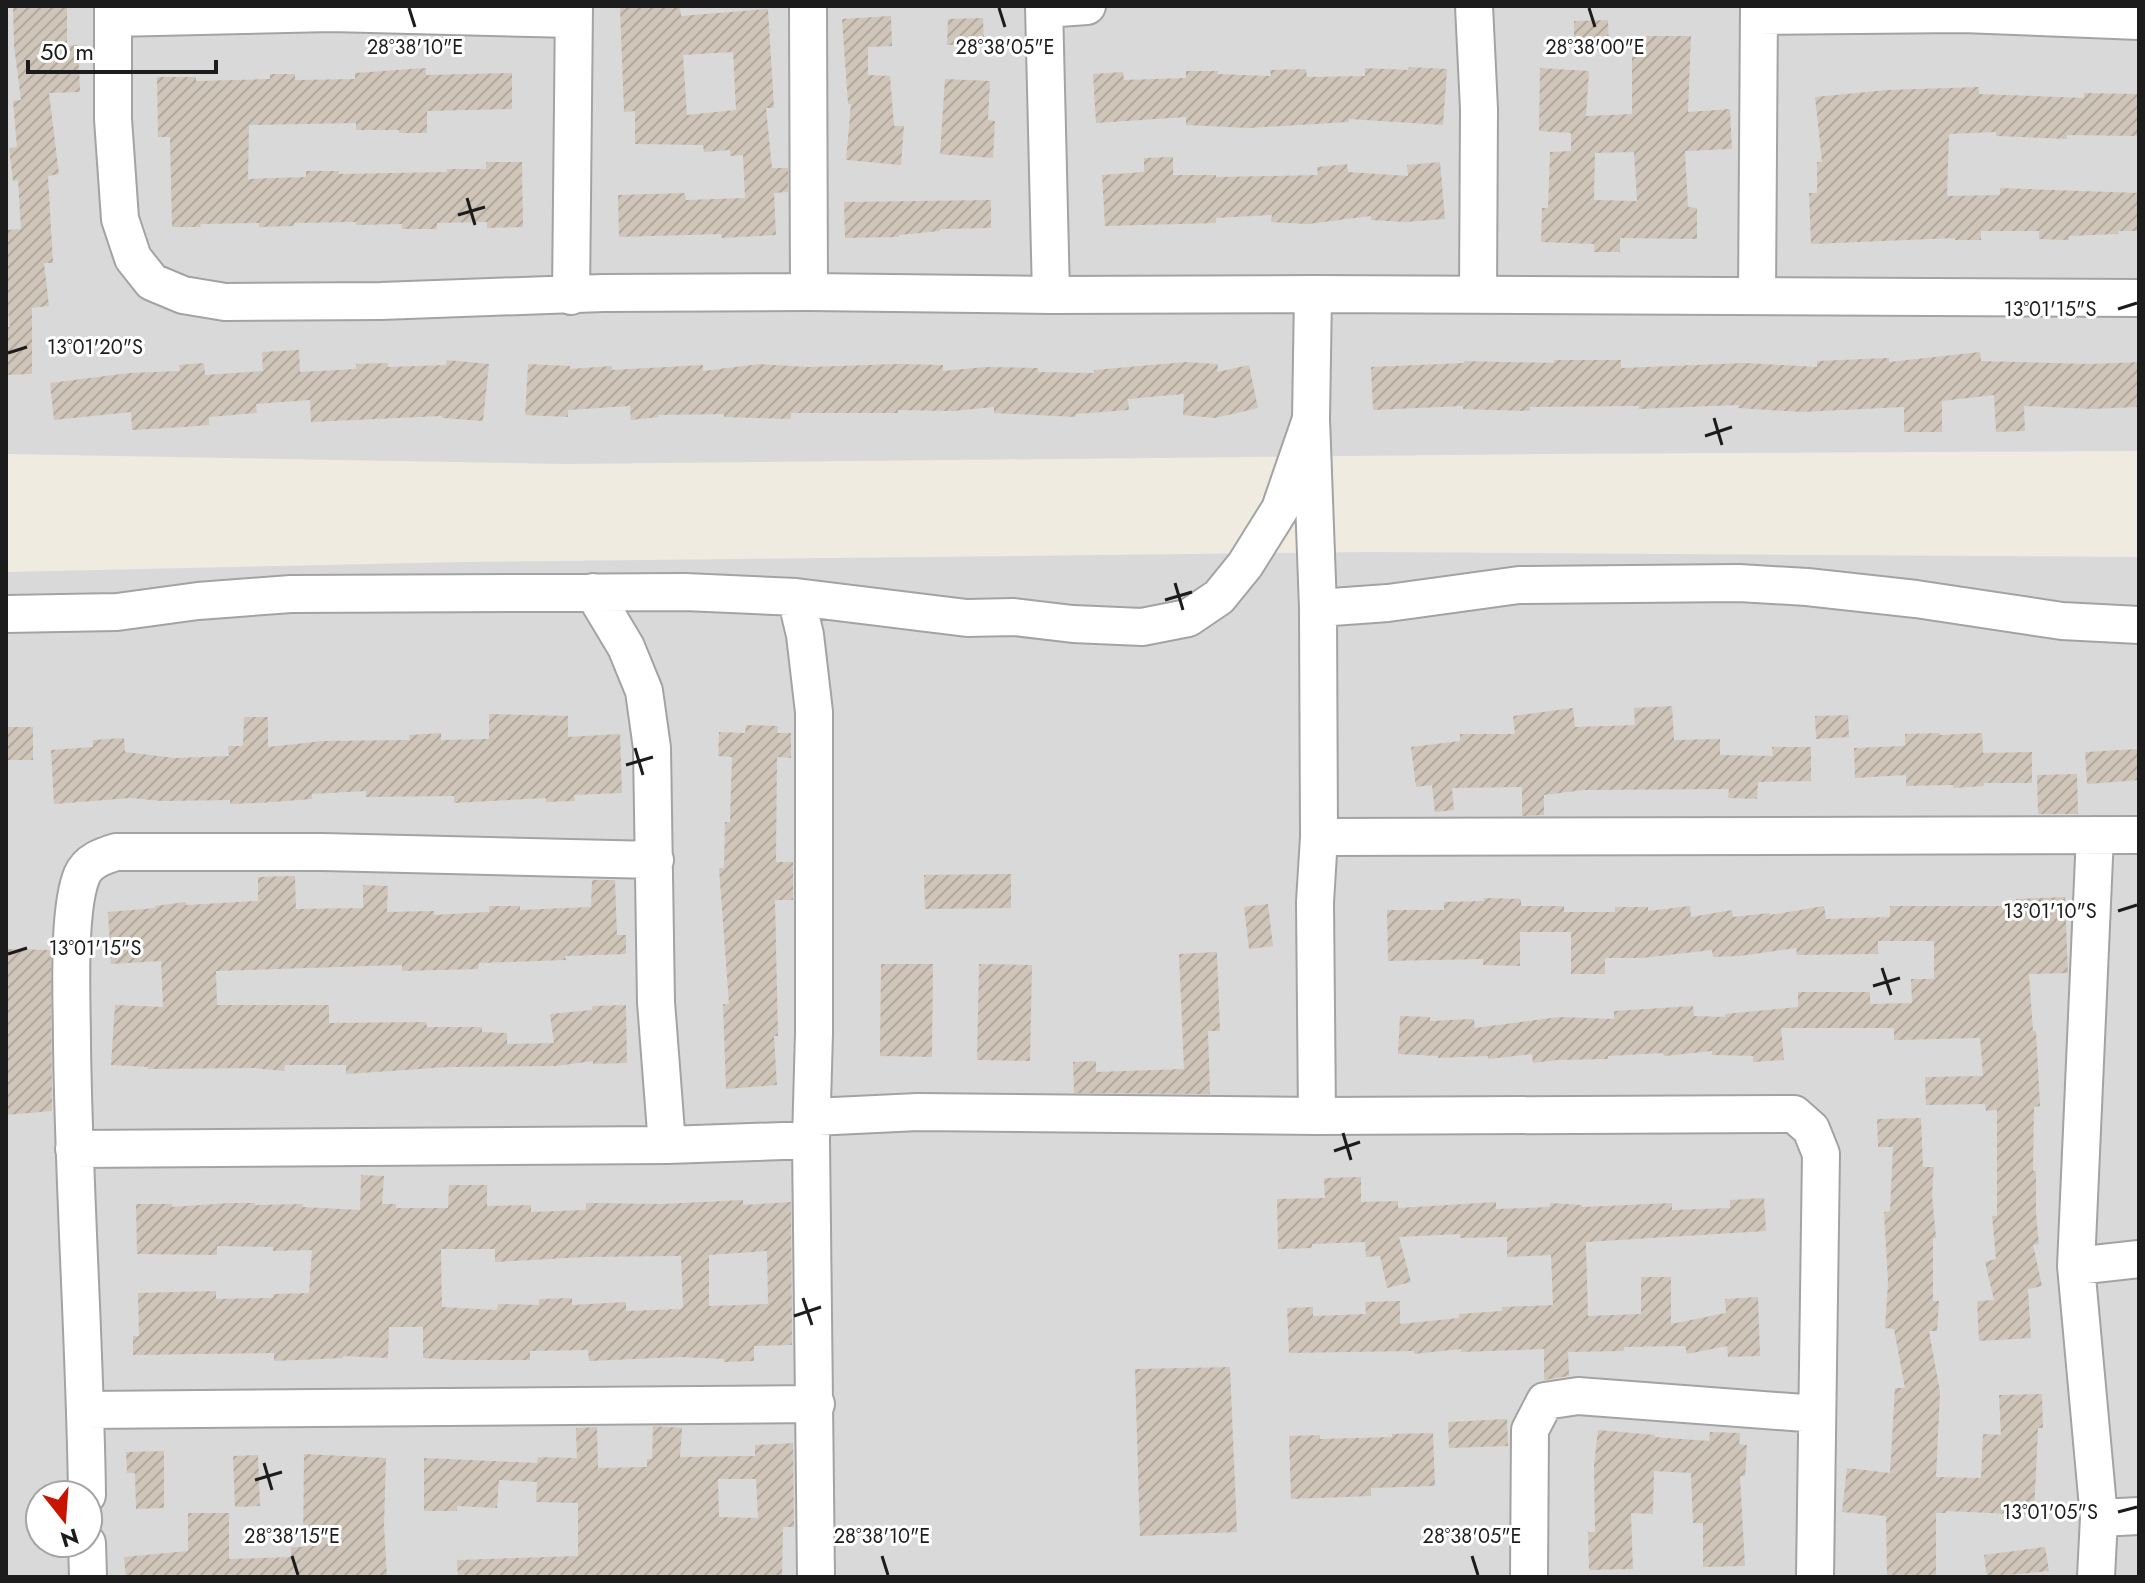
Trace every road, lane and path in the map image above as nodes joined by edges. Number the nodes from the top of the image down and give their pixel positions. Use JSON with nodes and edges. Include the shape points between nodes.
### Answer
{"nodes":[{"id":1,"x":808,"y":6,"type":"edge"},
{"id":2,"x":1087,"y":6,"type":"edge"},
{"id":3,"x":1474,"y":6,"type":"edge"},
{"id":4,"x":1044,"y":8,"type":"edge"},
{"id":5,"x":1759,"y":11,"type":"edge"},
{"id":6,"x":113,"y":12,"type":"edge"},
{"id":7,"x":573,"y":12,"type":"edge"},
{"id":8,"x":2139,"y":21,"type":"edge"},
{"id":9,"x":809,"y":292,"type":"junction"},
{"id":10,"x":1313,"y":294,"type":"junction"},
{"id":11,"x":1051,"y":295,"type":"junction"},
{"id":12,"x":1478,"y":295,"type":"junction"},
{"id":13,"x":571,"y":296,"type":"junction"},
{"id":14,"x":1757,"y":296,"type":"junction"},
{"id":15,"x":2139,"y":298,"type":"edge"},
{"id":16,"x":1311,"y":419,"type":"junction"},
{"id":17,"x":593,"y":592,"type":"junction"},
{"id":18,"x":796,"y":597,"type":"junction"},
{"id":19,"x":1318,"y":608,"type":"junction"},
{"id":20,"x":6,"y":614,"type":"edge"},
{"id":21,"x":2139,"y":625,"type":"edge"},
{"id":22,"x":2095,"y":835,"type":"junction"},
{"id":23,"x":2139,"y":835,"type":"edge"},
{"id":24,"x":1319,"y":837,"type":"junction"},
{"id":25,"x":655,"y":860,"type":"junction"},
{"id":26,"x":1317,"y":1116,"type":"junction"},
{"id":27,"x":812,"y":1128,"type":"junction"},
{"id":28,"x":667,"y":1145,"type":"junction"},
{"id":29,"x":74,"y":1149,"type":"junction"},
{"id":30,"x":2139,"y":1259,"type":"edge"},
{"id":31,"x":2076,"y":1266,"type":"junction"},
{"id":32,"x":816,"y":1404,"type":"junction"},
{"id":33,"x":86,"y":1410,"type":"junction"},
{"id":34,"x":1817,"y":1414,"type":"junction"},
{"id":35,"x":87,"y":1479,"type":"edge"},
{"id":36,"x":2139,"y":1516,"type":"edge"},
{"id":37,"x":2099,"y":1518,"type":"junction"},
{"id":38,"x":816,"y":1577,"type":"edge"},
{"id":39,"x":1529,"y":1577,"type":"edge"},
{"id":40,"x":1815,"y":1577,"type":"edge"},
{"id":41,"x":2096,"y":1577,"type":"edge"}],
"edges":[{"from":1,"to":9,"type":"street"},
{"from":2,"to":4,"type":"street"},
{"from":3,"to":12,"type":"street"},
{"from":4,"to":11,"type":"street"},
{"from":5,"to":8,"type":"street"},
{"from":5,"to":14,"type":"street"},
{"from":6,"to":7,"type":"street"},
{"from":6,"to":13,"type":"street","via":[[120,219],[133,258],[152,282],[183,295],[225,302]]},
{"from":7,"to":13,"type":"street"},
{"from":9,"to":11,"type":"street"},
{"from":9,"to":13,"type":"street"},
{"from":10,"to":11,"type":"street"},
{"from":10,"to":12,"type":"street"},
{"from":10,"to":16,"type":"street"},
{"from":12,"to":14,"type":"street"},
{"from":14,"to":15,"type":"street"},
{"from":16,"to":18,"type":"street","via":[[1280,509],[1219,597],[1188,618],[1142,627],[1073,624],[967,618]]},
{"from":16,"to":19,"type":"street"},
{"from":17,"to":18,"type":"street"},
{"from":17,"to":20,"type":"street","via":[[291,594],[117,612]]},
{"from":17,"to":25,"type":"street","via":[[626,647],[644,691],[652,748]]},
{"from":18,"to":27,"type":"street","via":[[814,712]]},
{"from":19,"to":21,"type":"street","via":[[1519,585],[1739,583],[1916,599],[2062,621]]},
{"from":19,"to":24,"type":"street"},
{"from":22,"to":23,"type":"street"},
{"from":22,"to":24,"type":"street"},
{"from":22,"to":31,"type":"street"},
{"from":24,"to":26,"type":"street"},
{"from":25,"to":28,"type":"street","via":[[656,1002]]},
{"from":25,"to":29,"type":"street","via":[[323,852],[116,852],[98,858],[83,872],[75,900]]},
{"from":26,"to":27,"type":"street","via":[[918,1112]]},
{"from":26,"to":34,"type":"street","via":[[1794,1114],[1811,1129],[1821,1154]]},
{"from":27,"to":28,"type":"street"},
{"from":27,"to":32,"type":"street"},
{"from":28,"to":29,"type":"street"},
{"from":29,"to":33,"type":"street"},
{"from":30,"to":31,"type":"street"},
{"from":31,"to":37,"type":"street"},
{"from":32,"to":33,"type":"street"},
{"from":32,"to":38,"type":"street"},
{"from":33,"to":35,"type":"street"},
{"from":34,"to":39,"type":"street","via":[[1578,1396],[1545,1401],[1530,1430]]},
{"from":34,"to":40,"type":"street"},
{"from":36,"to":37,"type":"street"},
{"from":37,"to":41,"type":"street"}]}
